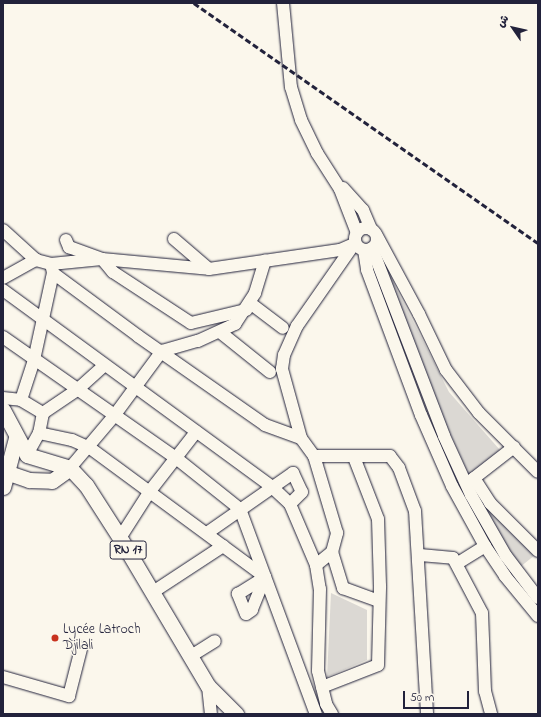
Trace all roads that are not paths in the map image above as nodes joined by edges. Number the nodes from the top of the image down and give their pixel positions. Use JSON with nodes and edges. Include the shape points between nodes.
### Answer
{"nodes":[{"id":1,"x":283,"y":3,"type":"edge"},
{"id":2,"x":330,"y":176,"type":"junction"},
{"id":3,"x":3,"y":230,"type":"edge"},
{"id":4,"x":374,"y":233,"type":"junction"},
{"id":5,"x":174,"y":239,"type":"dead end"},
{"id":6,"x":66,"y":240,"type":"dead end"},
{"id":7,"x":362,"y":244,"type":"junction"},
{"id":8,"x":102,"y":258,"type":"junction"},
{"id":9,"x":36,"y":260,"type":"junction"},
{"id":10,"x":265,"y":261,"type":"junction"},
{"id":11,"x":52,"y":269,"type":"junction"},
{"id":12,"x":209,"y":269,"type":"junction"},
{"id":13,"x":3,"y":278,"type":"edge"},
{"id":14,"x":3,"y":290,"type":"edge"},
{"id":15,"x":248,"y":306,"type":"junction"},
{"id":16,"x":42,"y":320,"type":"junction"},
{"id":17,"x":283,"y":328,"type":"dead end"},
{"id":18,"x":220,"y":332,"type":"junction"},
{"id":19,"x":3,"y":337,"type":"edge"},
{"id":20,"x":162,"y":350,"type":"junction"},
{"id":21,"x":34,"y":360,"type":"junction"},
{"id":22,"x":104,"y":366,"type":"junction"},
{"id":23,"x":270,"y":372,"type":"dead end"},
{"id":24,"x":134,"y":388,"type":"junction"},
{"id":25,"x":77,"y":390,"type":"junction"},
{"id":26,"x":3,"y":398,"type":"edge"},
{"id":27,"x":21,"y":400,"type":"junction"},
{"id":28,"x":42,"y":413,"type":"junction"},
{"id":29,"x":114,"y":416,"type":"junction"},
{"id":30,"x":4,"y":417,"type":"edge"},
{"id":31,"x":196,"y":432,"type":"junction"},
{"id":32,"x":40,"y":433,"type":"junction"},
{"id":33,"x":16,"y":438,"type":"junction"},
{"id":34,"x":302,"y":438,"type":"junction"},
{"id":35,"x":514,"y":447,"type":"junction"},
{"id":36,"x":90,"y":448,"type":"junction"},
{"id":37,"x":27,"y":455,"type":"junction"},
{"id":38,"x":314,"y":456,"type":"junction"},
{"id":39,"x":354,"y":457,"type":"junction"},
{"id":40,"x":176,"y":458,"type":"junction"},
{"id":41,"x":70,"y":468,"type":"junction"},
{"id":42,"x":5,"y":471,"type":"edge"},
{"id":43,"x":538,"y":472,"type":"edge"},
{"id":44,"x":470,"y":481,"type":"junction"},
{"id":45,"x":3,"y":487,"type":"edge"},
{"id":46,"x":272,"y":487,"type":"junction"},
{"id":47,"x":150,"y":492,"type":"junction"},
{"id":48,"x":290,"y":504,"type":"junction"},
{"id":49,"x":240,"y":508,"type":"junction"},
{"id":50,"x":207,"y":533,"type":"junction"},
{"id":51,"x":120,"y":538,"type":"junction"},
{"id":52,"x":223,"y":546,"type":"junction"},
{"id":53,"x":485,"y":546,"type":"junction"},
{"id":54,"x":538,"y":551,"type":"edge"},
{"id":55,"x":332,"y":552,"type":"junction"},
{"id":56,"x":420,"y":555,"type":"junction"},
{"id":57,"x":458,"y":563,"type":"junction"},
{"id":58,"x":316,"y":565,"type":"junction"},
{"id":59,"x":265,"y":577,"type":"junction"},
{"id":60,"x":153,"y":592,"type":"junction"},
{"id":61,"x":538,"y":598,"type":"edge"},
{"id":62,"x":378,"y":601,"type":"junction"},
{"id":63,"x":538,"y":616,"type":"edge"},
{"id":64,"x":215,"y":641,"type":"dead end"},
{"id":65,"x":81,"y":649,"type":"dead end"},
{"id":66,"x":191,"y":656,"type":"junction"},
{"id":67,"x":3,"y":677,"type":"edge"},
{"id":68,"x":208,"y":686,"type":"junction"},
{"id":69,"x":322,"y":687,"type":"junction"},
{"id":70,"x":211,"y":714,"type":"edge"},
{"id":71,"x":236,"y":714,"type":"edge"},
{"id":72,"x":316,"y":714,"type":"edge"},
{"id":73,"x":332,"y":714,"type":"edge"},
{"id":74,"x":427,"y":714,"type":"edge"},
{"id":75,"x":491,"y":714,"type":"edge"}],
"edges":[{"from":1,"to":2,"type":"street","via":[[291,87],[301,120]]},
{"from":2,"to":4,"type":"street","via":[[363,210]]},
{"from":2,"to":7,"type":"street","via":[[340,189]]},
{"from":3,"to":9,"type":"street"},
{"from":4,"to":7,"type":"street"},
{"from":4,"to":7,"type":"street","via":[[362,229]]},
{"from":4,"to":35,"type":"street","via":[[419,314],[446,370],[478,412]]},
{"from":5,"to":12,"type":"street"},
{"from":6,"to":8,"type":"street","via":[[69,247]]},
{"from":7,"to":10,"type":"street","via":[[340,250]]},
{"from":7,"to":34,"type":"street","via":[[297,326],[284,355],[282,369]]},
{"from":7,"to":44,"type":"street","via":[[441,429]]},
{"from":7,"to":53,"type":"street","via":[[367,270],[421,415],[452,486]]},
{"from":8,"to":11,"type":"street"},
{"from":8,"to":12,"type":"street"},
{"from":8,"to":15,"type":"street","via":[[113,272],[191,323]]},
{"from":9,"to":11,"type":"street"},
{"from":9,"to":13,"type":"street"},
{"from":10,"to":12,"type":"street"},
{"from":10,"to":15,"type":"street"},
{"from":11,"to":16,"type":"street"},
{"from":11,"to":20,"type":"street"},
{"from":14,"to":16,"type":"street"},
{"from":15,"to":17,"type":"street"},
{"from":15,"to":18,"type":"street","via":[[235,324]]},
{"from":16,"to":21,"type":"street"},
{"from":16,"to":22,"type":"street"},
{"from":18,"to":20,"type":"street"},
{"from":18,"to":23,"type":"street"},
{"from":19,"to":21,"type":"street"},
{"from":20,"to":24,"type":"street"},
{"from":20,"to":34,"type":"street","via":[[265,425]]},
{"from":21,"to":25,"type":"street"},
{"from":21,"to":27,"type":"street"},
{"from":22,"to":24,"type":"street"},
{"from":22,"to":25,"type":"street"},
{"from":24,"to":29,"type":"street"},
{"from":24,"to":31,"type":"street"},
{"from":25,"to":28,"type":"street"},
{"from":25,"to":29,"type":"street"},
{"from":26,"to":27,"type":"street"},
{"from":27,"to":28,"type":"street"},
{"from":28,"to":32,"type":"street"},
{"from":29,"to":36,"type":"street"},
{"from":29,"to":40,"type":"street"},
{"from":30,"to":33,"type":"main road"},
{"from":31,"to":40,"type":"street"},
{"from":31,"to":46,"type":"street"},
{"from":32,"to":36,"type":"street","via":[[72,440]]},
{"from":32,"to":37,"type":"street"},
{"from":33,"to":37,"type":"main road"},
{"from":33,"to":42,"type":"main road"},
{"from":34,"to":38,"type":"street"},
{"from":35,"to":43,"type":"street"},
{"from":35,"to":44,"type":"street"},
{"from":36,"to":41,"type":"street"},
{"from":36,"to":47,"type":"street"},
{"from":37,"to":41,"type":"main road"},
{"from":38,"to":39,"type":"street"},
{"from":38,"to":55,"type":"street","via":[[337,533]]},
{"from":39,"to":56,"type":"street","via":[[390,456],[400,468],[415,511]]},
{"from":39,"to":62,"type":"street","via":[[378,519]]},
{"from":40,"to":47,"type":"street"},
{"from":40,"to":49,"type":"street"},
{"from":41,"to":42,"type":"main road","via":[[52,481],[29,480]]},
{"from":41,"to":51,"type":"main road","number":"RN 17","via":[[96,500]]},
{"from":42,"to":45,"type":"main road"},
{"from":44,"to":54,"type":"street"},
{"from":44,"to":61,"type":"street","via":[[494,538]]},
{"from":46,"to":48,"type":"street"},
{"from":46,"to":48,"type":"street","via":[[294,473],[302,492]]},
{"from":46,"to":49,"type":"street"},
{"from":47,"to":50,"type":"street"},
{"from":47,"to":51,"type":"street"},
{"from":48,"to":58,"type":"street"},
{"from":49,"to":50,"type":"street"},
{"from":49,"to":59,"type":"street"},
{"from":50,"to":52,"type":"street"},
{"from":51,"to":60,"type":"main road","number":"RN 17"},
{"from":52,"to":59,"type":"street"},
{"from":52,"to":60,"type":"street"},
{"from":53,"to":57,"type":"street"},
{"from":53,"to":63,"type":"street","via":[[505,576]]},
{"from":55,"to":58,"type":"street"},
{"from":55,"to":62,"type":"street","via":[[343,588]]},
{"from":56,"to":57,"type":"street","via":[[448,556]]},
{"from":56,"to":74,"type":"street"},
{"from":57,"to":75,"type":"street","via":[[482,613],[486,691]]},
{"from":58,"to":69,"type":"street","via":[[320,589],[318,671]]},
{"from":59,"to":72,"type":"street"},
{"from":60,"to":66,"type":"main road","number":"RN 17"},
{"from":62,"to":69,"type":"street","via":[[378,665]]},
{"from":64,"to":66,"type":"street"},
{"from":65,"to":67,"type":"street","via":[[69,696]]},
{"from":66,"to":68,"type":"main road","number":"RN 17"},
{"from":68,"to":70,"type":"street"},
{"from":68,"to":71,"type":"main road","number":"RN 17"},
{"from":69,"to":73,"type":"street","via":[[326,704]]}]}
